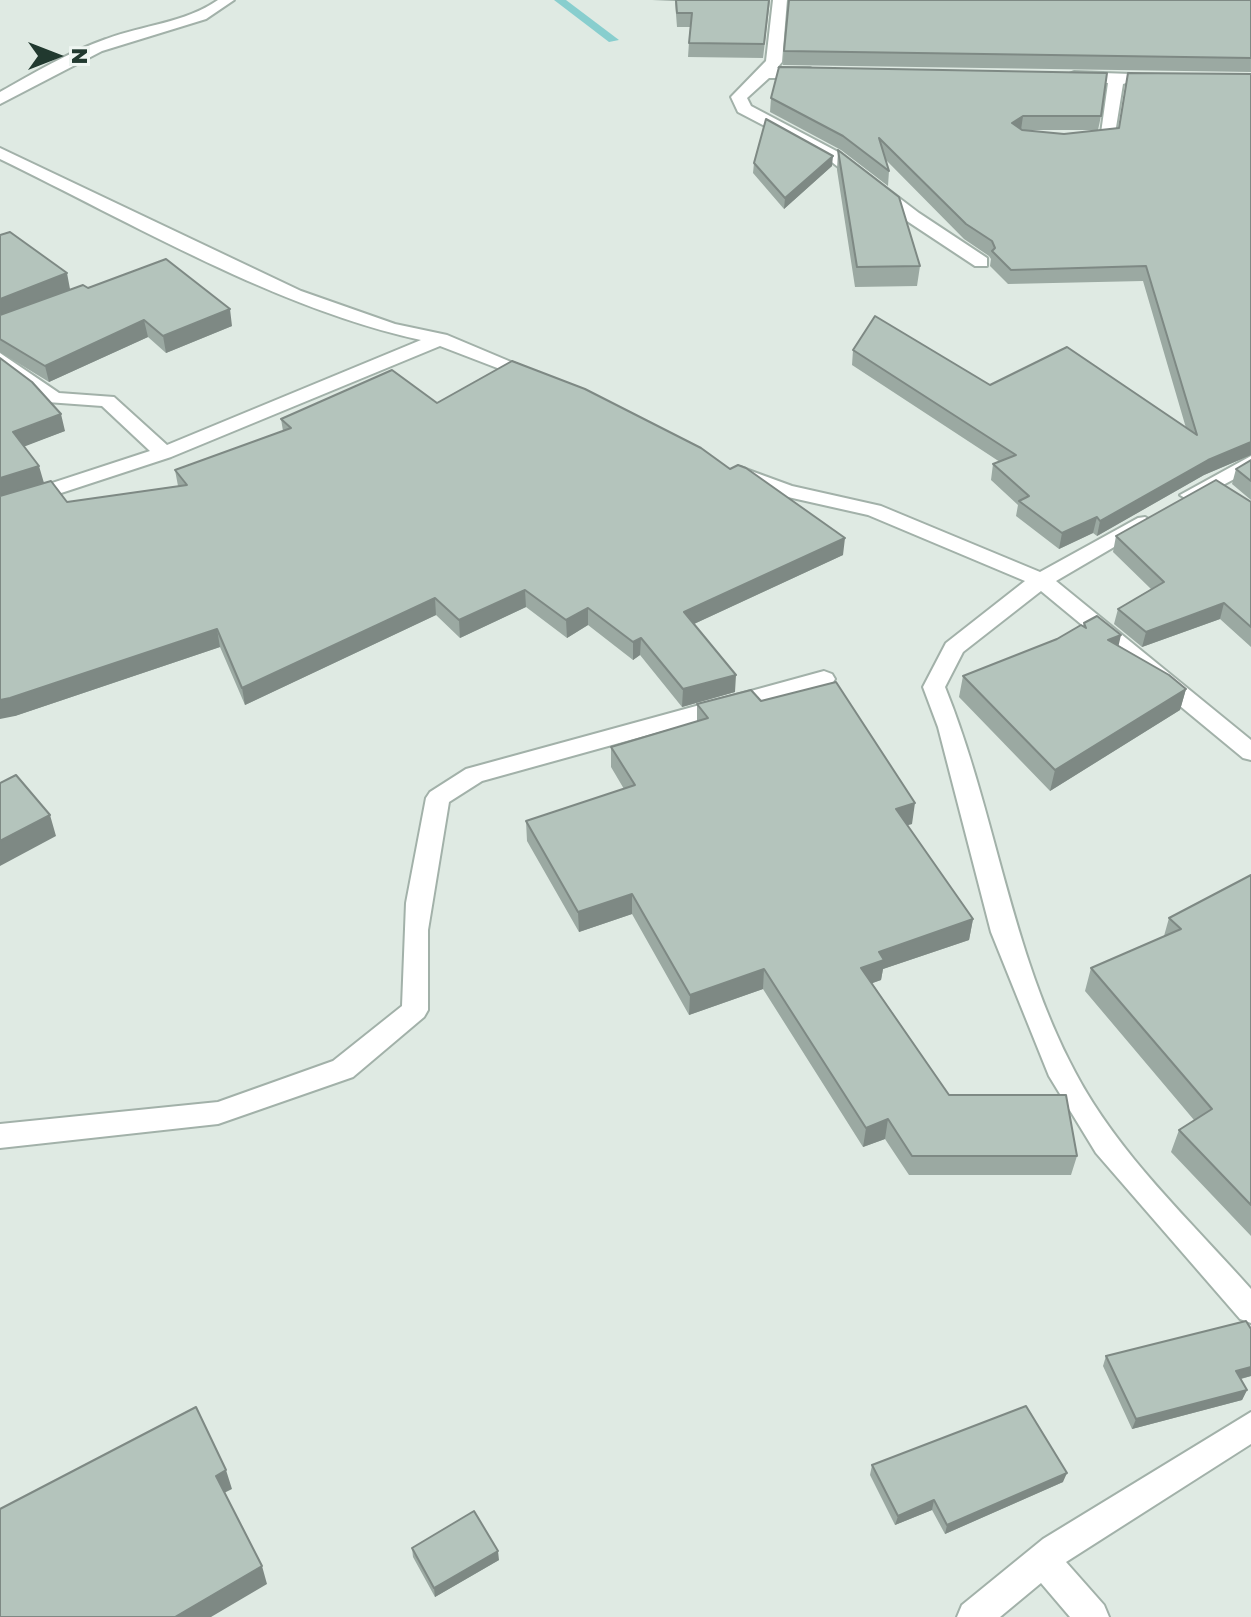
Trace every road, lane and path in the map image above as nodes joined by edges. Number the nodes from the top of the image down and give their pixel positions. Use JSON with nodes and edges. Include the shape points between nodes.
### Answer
{"nodes":[{"id":1,"x":227,"y":0,"type":"edge"},
{"id":2,"x":780,"y":0,"type":"edge"},
{"id":3,"x":765,"y":73,"type":"junction"},
{"id":4,"x":828,"y":73,"type":"edge"},
{"id":5,"x":1063,"y":77,"type":"edge"},
{"id":6,"x":1116,"y":79,"type":"junction"},
{"id":7,"x":1146,"y":79,"type":"edge"},
{"id":8,"x":0,"y":99,"type":"edge"},
{"id":9,"x":1067,"y":140,"type":"edge"},
{"id":10,"x":0,"y":153,"type":"edge"},
{"id":11,"x":195,"y":250,"type":"junction"},
{"id":12,"x":168,"y":260,"type":"edge"},
{"id":13,"x":981,"y":262,"type":"dead end"},
{"id":14,"x":440,"y":339,"type":"junction"},
{"id":15,"x":0,"y":359,"type":"edge"},
{"id":16,"x":552,"y":383,"type":"edge"},
{"id":17,"x":164,"y":453,"type":"junction"},
{"id":18,"x":1251,"y":462,"type":"edge"},
{"id":19,"x":720,"y":464,"type":"edge"},
{"id":20,"x":1212,"y":482,"type":"junction"},
{"id":21,"x":1232,"y":498,"type":"edge"},
{"id":22,"x":0,"y":507,"type":"edge"},
{"id":23,"x":1041,"y":580,"type":"junction"},
{"id":24,"x":824,"y":679,"type":"dead end"},
{"id":25,"x":1251,"y":752,"type":"edge"},
{"id":26,"x":0,"y":1136,"type":"edge"},
{"id":27,"x":1251,"y":1310,"type":"edge"},
{"id":28,"x":1251,"y":1427,"type":"edge"},
{"id":29,"x":1044,"y":1561,"type":"junction"},
{"id":30,"x":974,"y":1617,"type":"edge"},
{"id":31,"x":1092,"y":1617,"type":"edge"}],
"edges":[{"from":1,"to":8,"type":"street","via":[[218,8],[111,42]]},
{"from":2,"to":3,"type":"street","via":[[774,62]]},
{"from":3,"to":4,"type":"street"},
{"from":3,"to":13,"type":"street","via":[[739,97],[744,109],[834,156]]},
{"from":5,"to":6,"type":"street"},
{"from":6,"to":7,"type":"street"},
{"from":6,"to":9,"type":"street","via":[[1108,137]]},
{"from":10,"to":11,"type":"street","via":[[78,187]]},
{"from":11,"to":12,"type":"street"},
{"from":11,"to":14,"type":"street","via":[[295,295]]},
{"from":14,"to":16,"type":"street"},
{"from":14,"to":17,"type":"street"},
{"from":15,"to":17,"type":"street","via":[[54,398],[107,401]]},
{"from":17,"to":22,"type":"street"},
{"from":18,"to":20,"type":"street"},
{"from":19,"to":23,"type":"street","via":[[786,491],[874,510]]},
{"from":20,"to":21,"type":"street"},
{"from":20,"to":23,"type":"street"},
{"from":23,"to":25,"type":"street"},
{"from":23,"to":27,"type":"street","via":[[954,648],[934,687],[950,727],[1004,932],[1063,1076],[1106,1145]]},
{"from":24,"to":26,"type":"street","via":[[474,775],[438,798],[411,964],[415,1010],[343,1069],[218,1113]]},
{"from":28,"to":29,"type":"street"},
{"from":29,"to":30,"type":"street"},
{"from":29,"to":31,"type":"street"}]}
